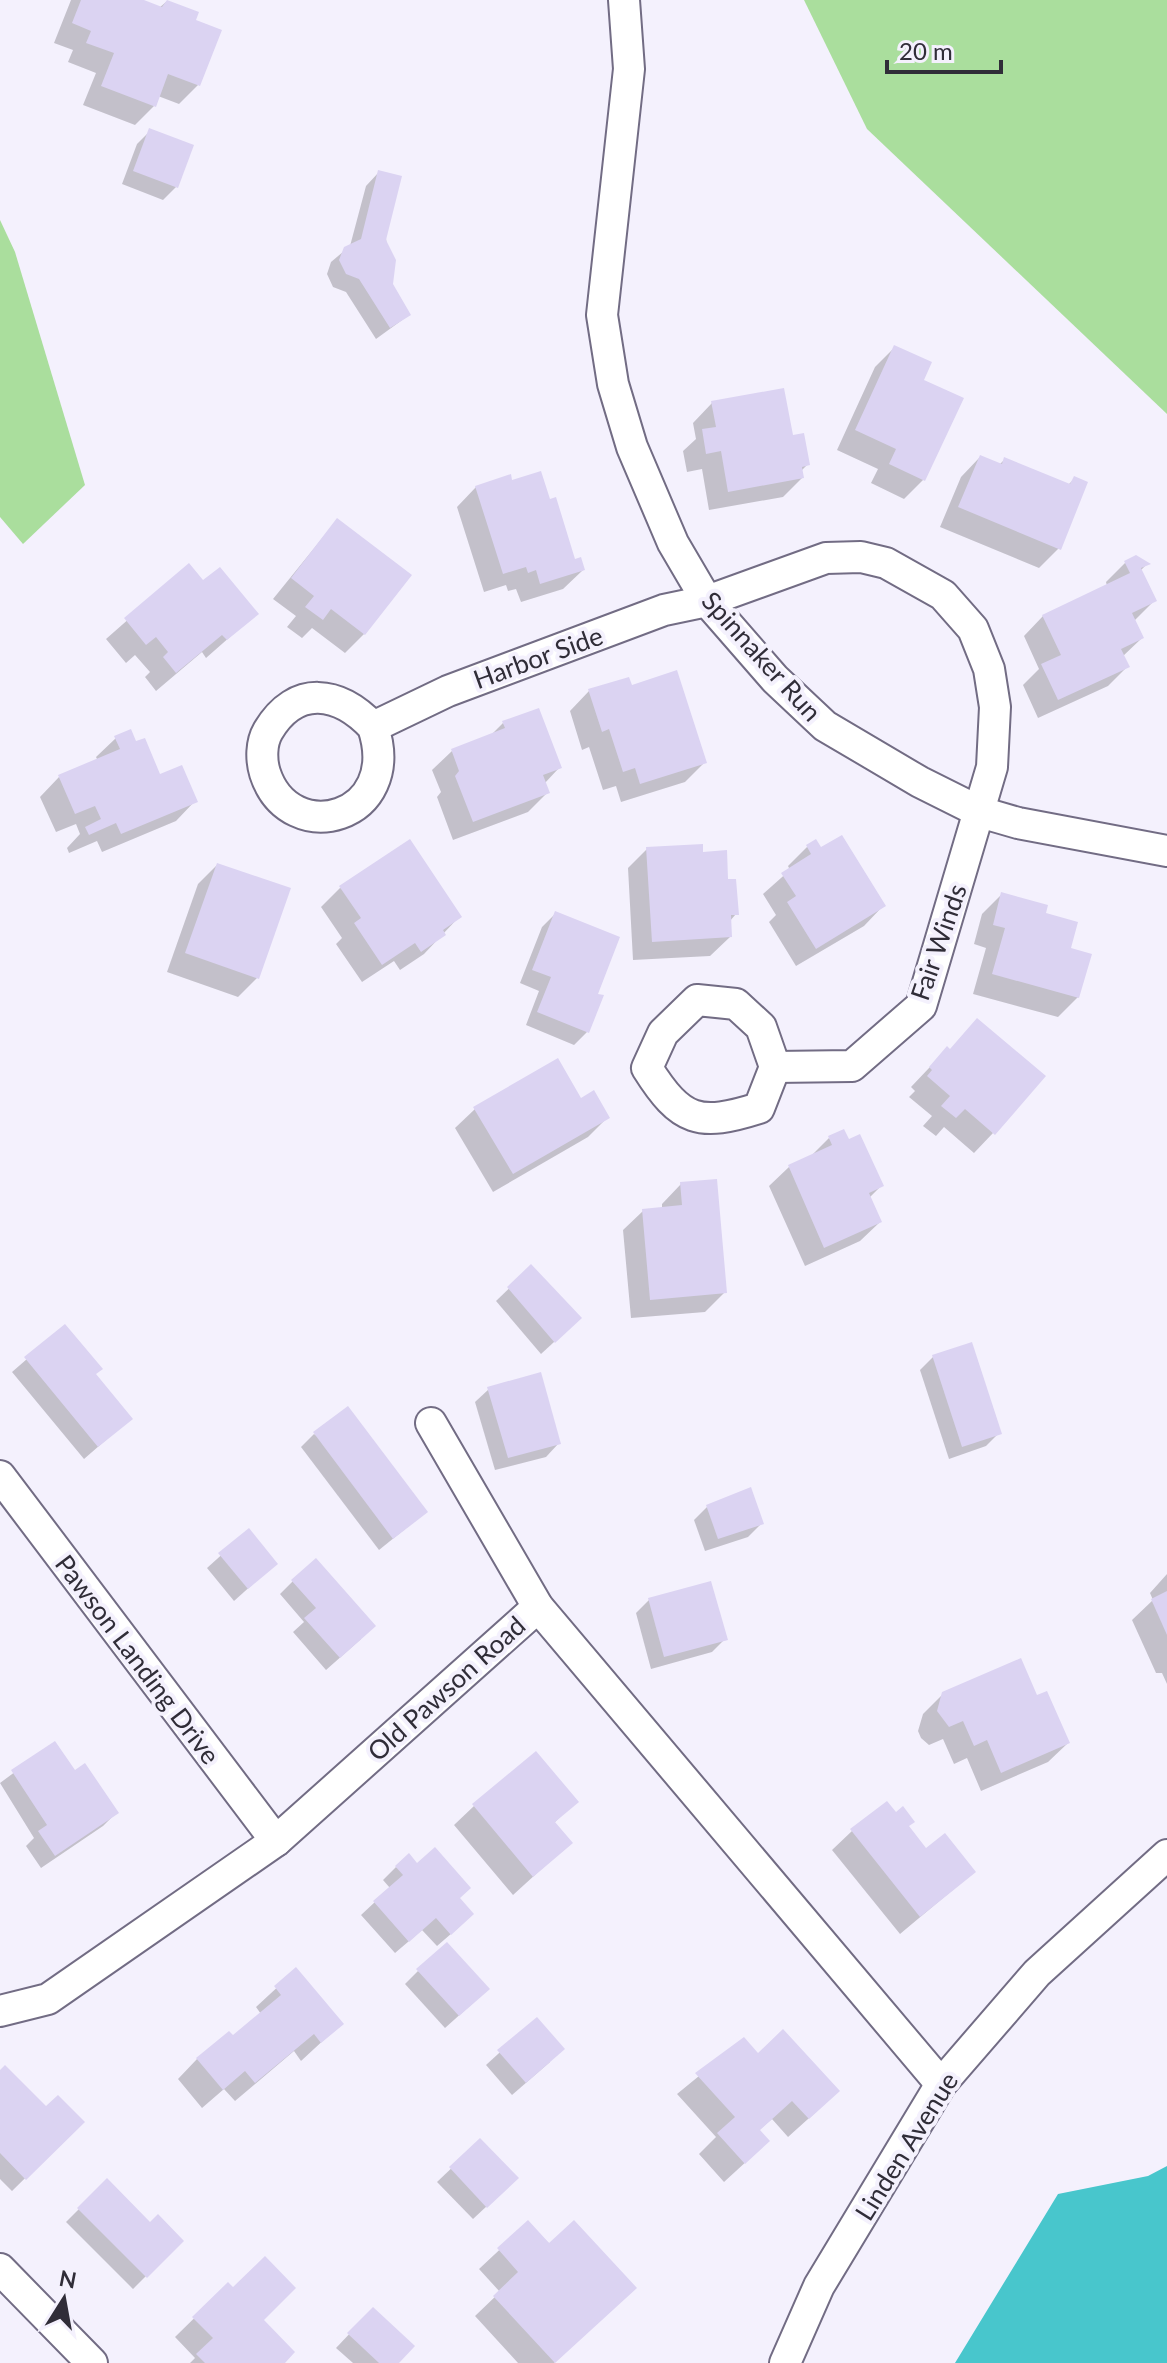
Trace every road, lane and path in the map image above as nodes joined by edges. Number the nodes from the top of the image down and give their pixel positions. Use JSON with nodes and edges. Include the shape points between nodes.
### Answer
{"nodes":[{"id":1,"x":624,"y":0,"type":"edge"},
{"id":2,"x":707,"y":601,"type":"junction"},
{"id":3,"x":373,"y":727,"type":"dead end"},
{"id":4,"x":980,"y":812,"type":"junction"},
{"id":5,"x":1167,"y":851,"type":"edge"},
{"id":6,"x":775,"y":1067,"type":"junction"},
{"id":7,"x":431,"y":1423,"type":"dead end"},
{"id":8,"x":0,"y":1476,"type":"edge"},
{"id":9,"x":538,"y":1607,"type":"junction"},
{"id":10,"x":276,"y":1841,"type":"junction"},
{"id":11,"x":1167,"y":1855,"type":"edge"},
{"id":12,"x":0,"y":2011,"type":"edge"},
{"id":13,"x":941,"y":2084,"type":"junction"},
{"id":14,"x":0,"y":2269,"type":"edge"},
{"id":15,"x":92,"y":2363,"type":"edge"},
{"id":16,"x":785,"y":2363,"type":"edge"}],
"edges":[{"from":1,"to":2,"type":"street","name":"Spinnaker Run","via":[[629,69],[602,315],[613,384],[632,447],[673,543]]},
{"from":2,"to":3,"type":"street","name":"Harbor Side","via":[[664,610],[448,691]]},
{"from":2,"to":4,"type":"street","name":"Spinnaker Run","via":[[775,679],[825,726]]},
{"from":2,"to":4,"type":"street","name":"Harbor Side","via":[[826,558],[861,557],[886,563],[943,595],[973,629],[989,669],[995,707],[992,767]]},
{"from":4,"to":5,"type":"street","name":"Spinnaker Run"},
{"from":4,"to":6,"type":"street","name":"Fair Winds","via":[[921,1006],[852,1066]]},
{"from":6,"to":6,"type":"street","via":[[759,1108],[720,1120],[690,1116],[664,1095],[647,1068],[663,1033],[697,1000],[736,1004],[761,1027]]},
{"from":7,"to":9,"type":"street"},
{"from":8,"to":10,"type":"street","name":"Pawson Landing Drive"},
{"from":9,"to":10,"type":"street","name":"Old Pawson Road"},
{"from":9,"to":13,"type":"street","name":"Old Pawson Road"},
{"from":10,"to":12,"type":"street","name":"Old Pawson Road","via":[[48,1999]]},
{"from":11,"to":13,"type":"street","name":"Linden Avenue","via":[[1037,1973]]},
{"from":13,"to":16,"type":"street","name":"Linden Avenue","via":[[819,2286]]},
{"from":14,"to":15,"type":"street"}]}
